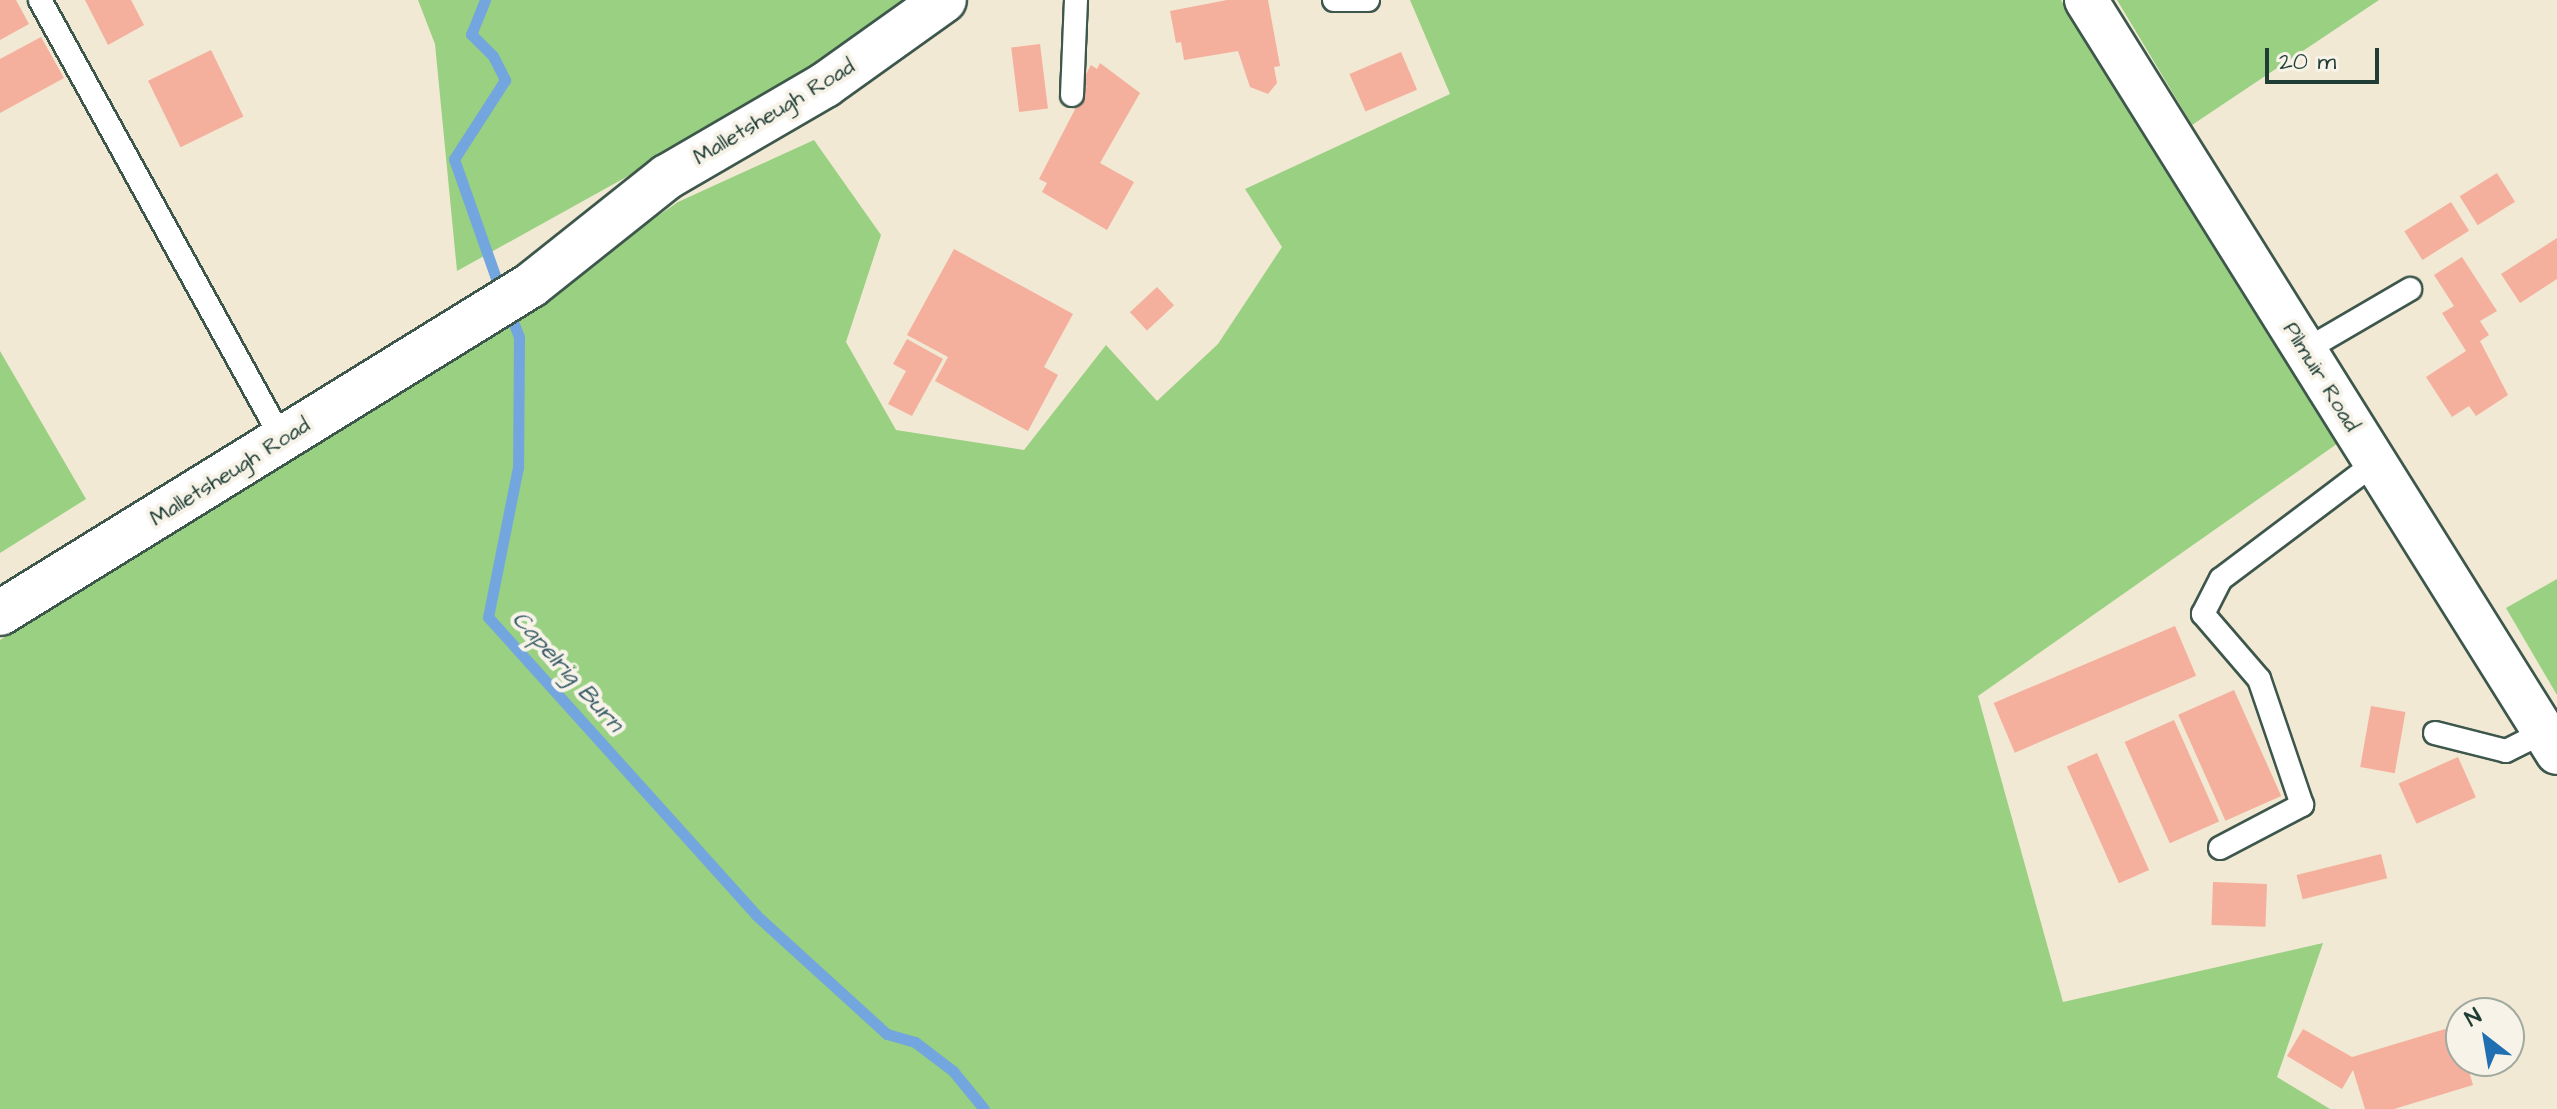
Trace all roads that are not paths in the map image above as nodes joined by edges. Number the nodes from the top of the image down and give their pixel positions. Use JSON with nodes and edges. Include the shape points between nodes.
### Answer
{"nodes":[{"id":1,"x":40,"y":0,"type":"edge"},
{"id":2,"x":944,"y":0,"type":"edge"},
{"id":3,"x":1076,"y":0,"type":"edge"},
{"id":4,"x":1334,"y":0,"type":"edge"},
{"id":5,"x":1368,"y":0,"type":"edge"},
{"id":6,"x":2086,"y":0,"type":"edge"},
{"id":7,"x":1072,"y":95,"type":"dead end"},
{"id":8,"x":2410,"y":289,"type":"dead end"},
{"id":9,"x":2304,"y":351,"type":"junction"},
{"id":10,"x":282,"y":439,"type":"junction"},
{"id":11,"x":2375,"y":463,"type":"junction"},
{"id":12,"x":0,"y":613,"type":"edge"},
{"id":13,"x":2435,"y":733,"type":"dead end"},
{"id":14,"x":2550,"y":743,"type":"edge"},
{"id":15,"x":2220,"y":848,"type":"dead end"}],
"edges":[{"from":1,"to":10,"type":"lane"},
{"from":2,"to":10,"type":"street","name":"Malletsheugh Road","via":[[825,85],[667,177],[531,285]]},
{"from":3,"to":7,"type":"lane"},
{"from":4,"to":5,"type":"lane"},
{"from":6,"to":9,"type":"street","name":"Pilmuir Road"},
{"from":8,"to":9,"type":"lane"},
{"from":9,"to":11,"type":"street","name":"Pilmuir Road"},
{"from":10,"to":12,"type":"street","name":"Malletsheugh Road"},
{"from":11,"to":14,"type":"street","name":"Pilmuir Road"},
{"from":11,"to":15,"type":"lane","via":[[2221,579],[2203,614],[2259,679],[2302,805]]},
{"from":13,"to":14,"type":"lane","via":[[2506,751]]}]}
